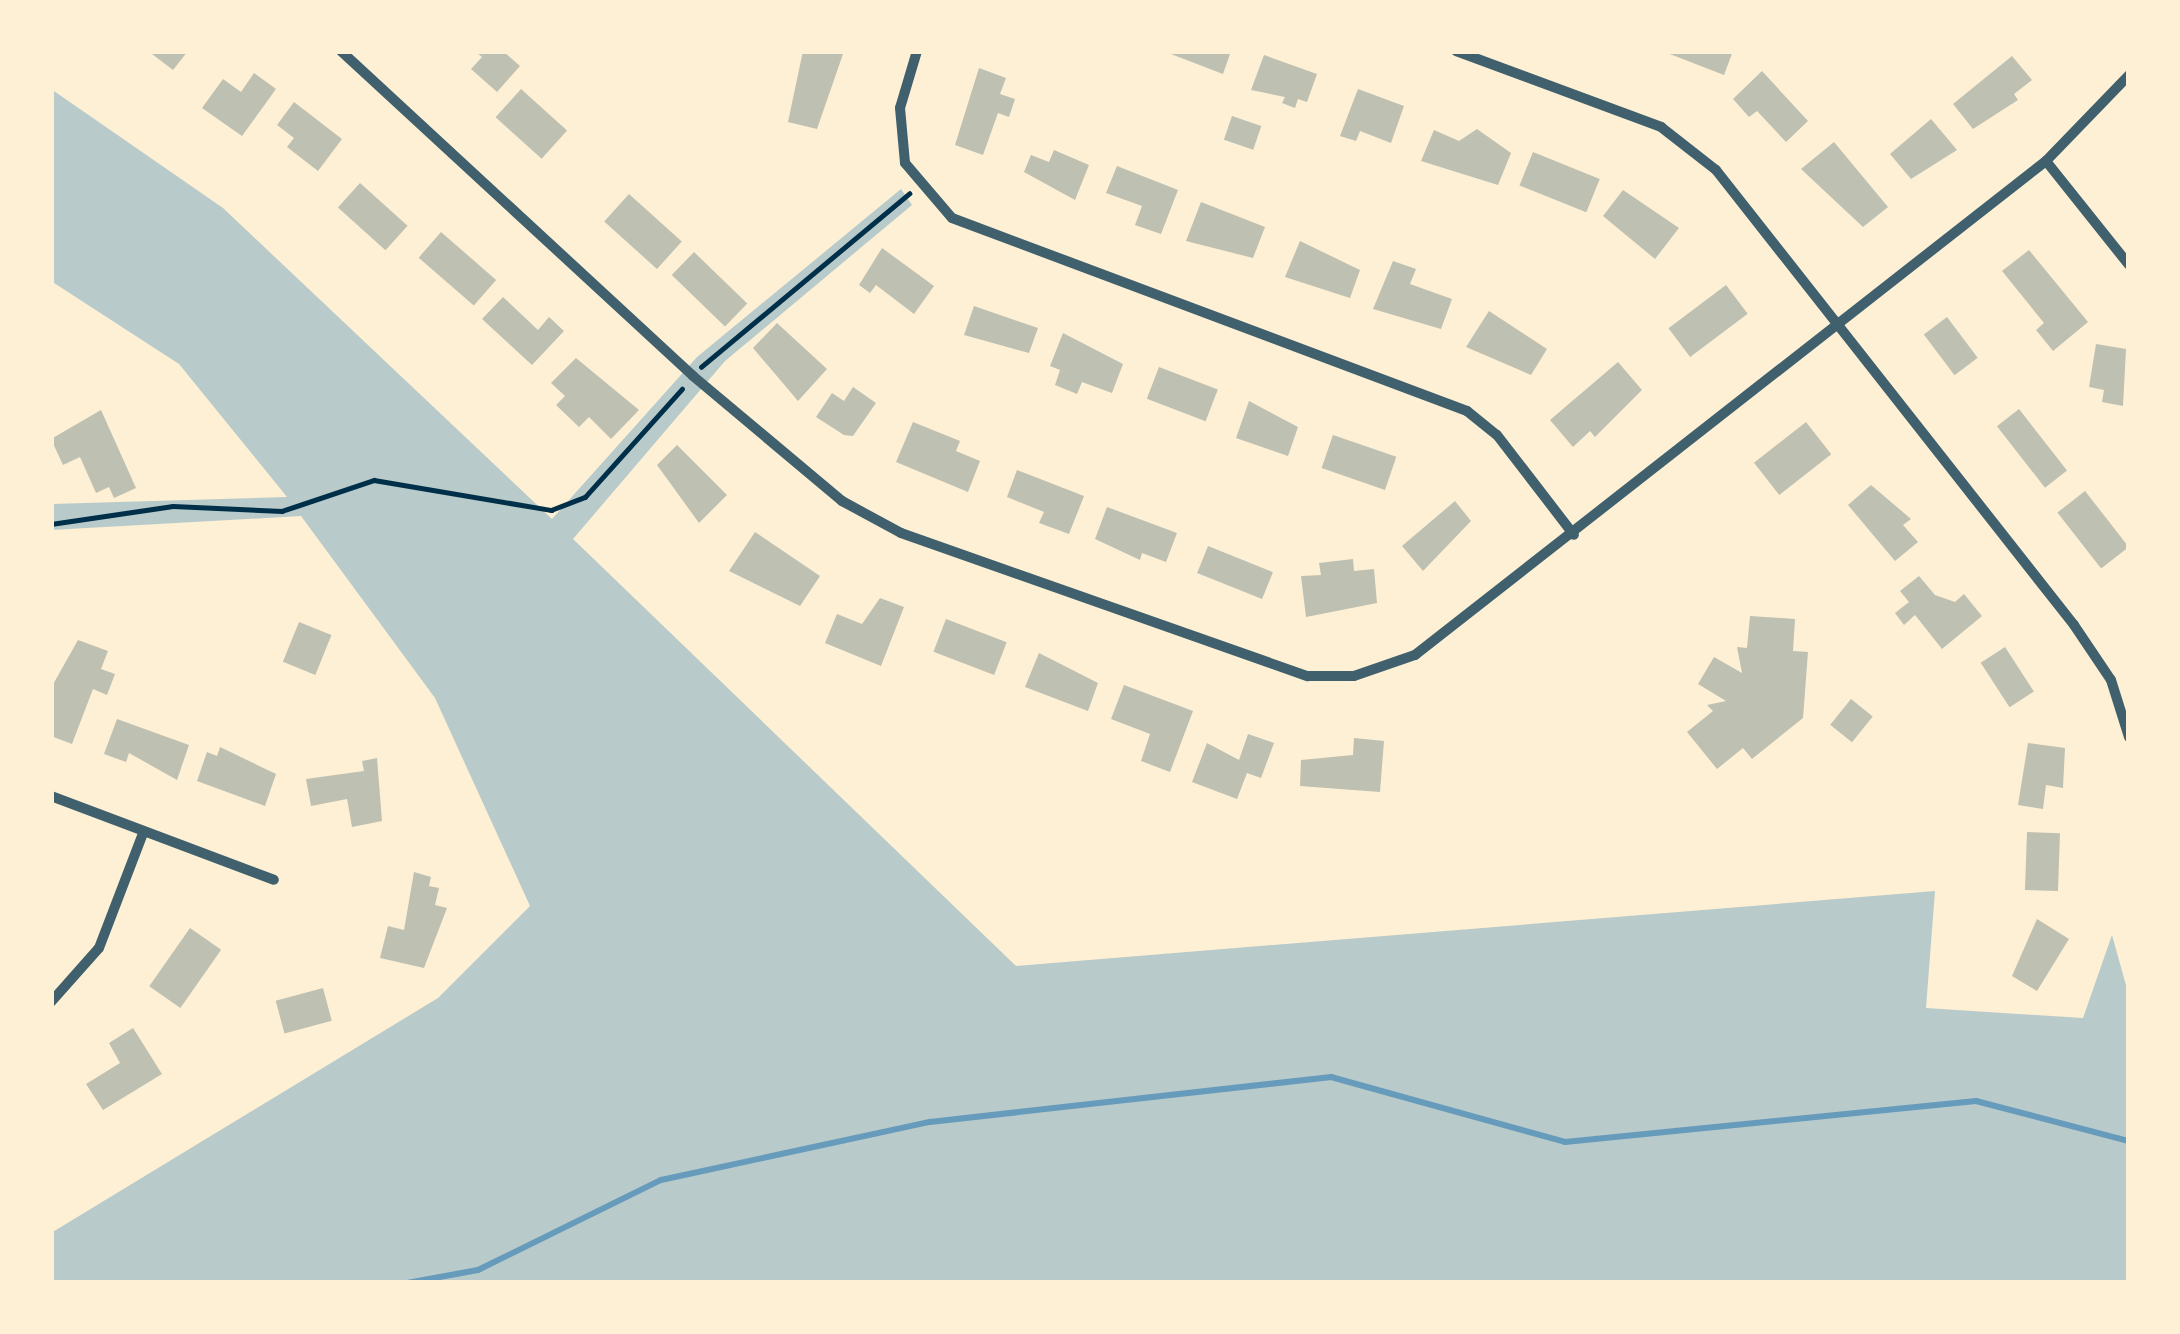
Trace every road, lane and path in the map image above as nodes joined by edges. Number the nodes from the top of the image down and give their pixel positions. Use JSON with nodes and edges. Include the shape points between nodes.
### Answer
{"nodes":[{"id":1,"x":341,"y":51,"type":"edge"},
{"id":2,"x":917,"y":51,"type":"edge"},
{"id":3,"x":1456,"y":51,"type":"edge"},
{"id":4,"x":2129,"y":75,"type":"edge"},
{"id":5,"x":2046,"y":161,"type":"junction"},
{"id":6,"x":918,"y":186,"type":"junction"},
{"id":7,"x":2129,"y":265,"type":"edge"},
{"id":8,"x":1836,"y":324,"type":"junction"},
{"id":9,"x":693,"y":376,"type":"junction"},
{"id":10,"x":51,"y":524,"type":"edge"},
{"id":11,"x":1574,"y":535,"type":"junction"},
{"id":12,"x":2129,"y":737,"type":"edge"},
{"id":13,"x":51,"y":796,"type":"edge"},
{"id":14,"x":144,"y":831,"type":"junction"},
{"id":15,"x":274,"y":880,"type":"dead end"},
{"id":16,"x":51,"y":1002,"type":"edge"}],
"edges":[{"from":1,"to":9,"type":"street"},
{"from":2,"to":6,"type":"street","via":[[900,108],[905,163]]},
{"from":3,"to":8,"type":"street","via":[[1676,136],[1716,170]]},
{"from":4,"to":5,"type":"street"},
{"from":5,"to":7,"type":"street"},
{"from":5,"to":8,"type":"street"},
{"from":6,"to":9,"type":"path"},
{"from":6,"to":11,"type":"street","via":[[977,230],[1467,411],[1497,435]]},
{"from":8,"to":11,"type":"street"},
{"from":8,"to":12,"type":"street","via":[[2074,626],[2111,680]]},
{"from":9,"to":10,"type":"path","via":[[585,497],[550,510],[374,480],[282,511],[172,506]]},
{"from":9,"to":11,"type":"street","via":[[842,501],[901,533],[1308,676],[1354,676],[1415,655]]},
{"from":13,"to":14,"type":"street"},
{"from":14,"to":15,"type":"street"},
{"from":14,"to":16,"type":"street","via":[[99,948]]}]}
